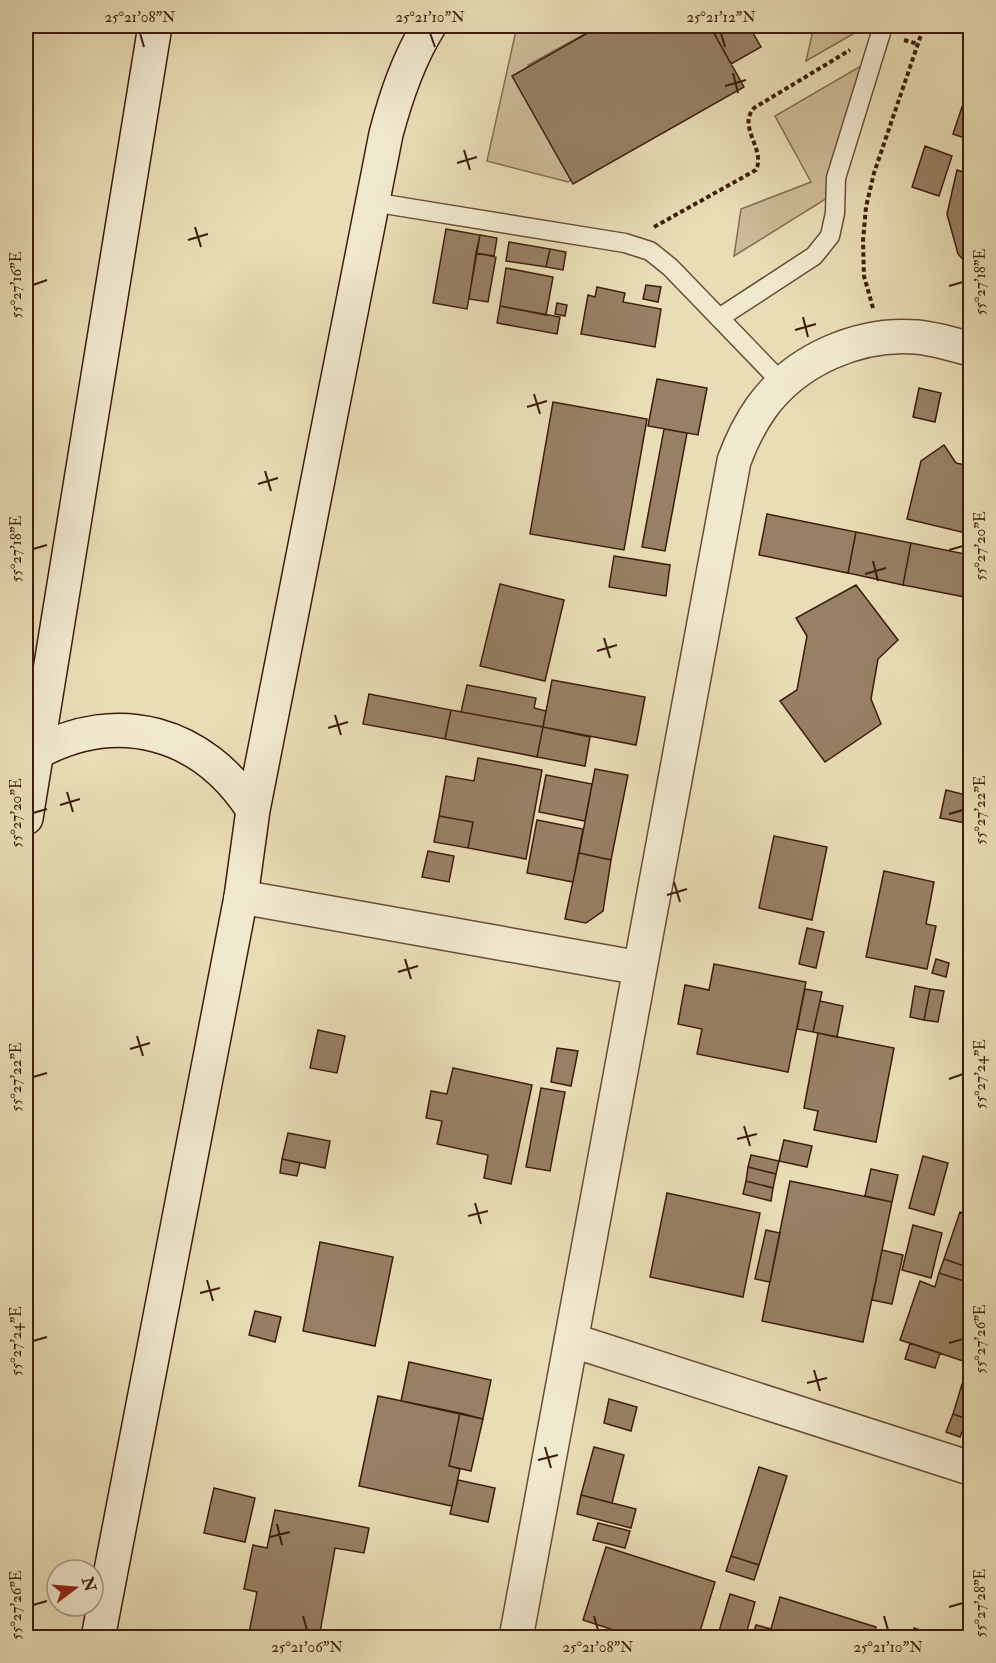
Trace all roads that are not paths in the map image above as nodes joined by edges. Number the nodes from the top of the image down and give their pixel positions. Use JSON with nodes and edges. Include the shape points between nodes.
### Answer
{"nodes":[{"id":1,"x":155,"y":26,"type":"edge"},
{"id":2,"x":429,"y":26,"type":"edge"},
{"id":3,"x":882,"y":30,"type":"edge"},
{"id":4,"x":372,"y":202,"type":"junction"},
{"id":5,"x":719,"y":318,"type":"junction"},
{"id":6,"x":970,"y":349,"type":"edge"},
{"id":7,"x":783,"y":384,"type":"junction"},
{"id":8,"x":36,"y":753,"type":"junction"},
{"id":9,"x":253,"y":810,"type":"junction"},
{"id":10,"x":26,"y":818,"type":"edge"},
{"id":11,"x":241,"y":897,"type":"junction"},
{"id":12,"x":640,"y":968,"type":"junction"},
{"id":13,"x":571,"y":1340,"type":"junction"},
{"id":14,"x":970,"y":1468,"type":"edge"},
{"id":15,"x":98,"y":1638,"type":"edge"},
{"id":16,"x":516,"y":1638,"type":"edge"}],
"edges":[{"from":1,"to":8,"type":"main road"},
{"from":2,"to":4,"type":"main road","via":[[409,60],[395,97]]},
{"from":3,"to":5,"type":"lane","via":[[836,178],[830,237],[814,256]]},
{"from":4,"to":5,"type":"lane","via":[[638,246],[660,258]]},
{"from":4,"to":9,"type":"main road"},
{"from":5,"to":7,"type":"lane"},
{"from":6,"to":7,"type":"main road","via":[[917,337],[880,338],[828,354]]},
{"from":7,"to":12,"type":"main road","via":[[762,406],[734,461]]},
{"from":8,"to":9,"type":"main road","via":[[54,743],[93,732],[150,733],[208,759]]},
{"from":8,"to":10,"type":"main road"},
{"from":9,"to":11,"type":"main road"},
{"from":11,"to":12,"type":"main road"},
{"from":11,"to":15,"type":"main road"},
{"from":12,"to":13,"type":"main road"},
{"from":13,"to":14,"type":"main road"},
{"from":13,"to":16,"type":"main road"}]}
